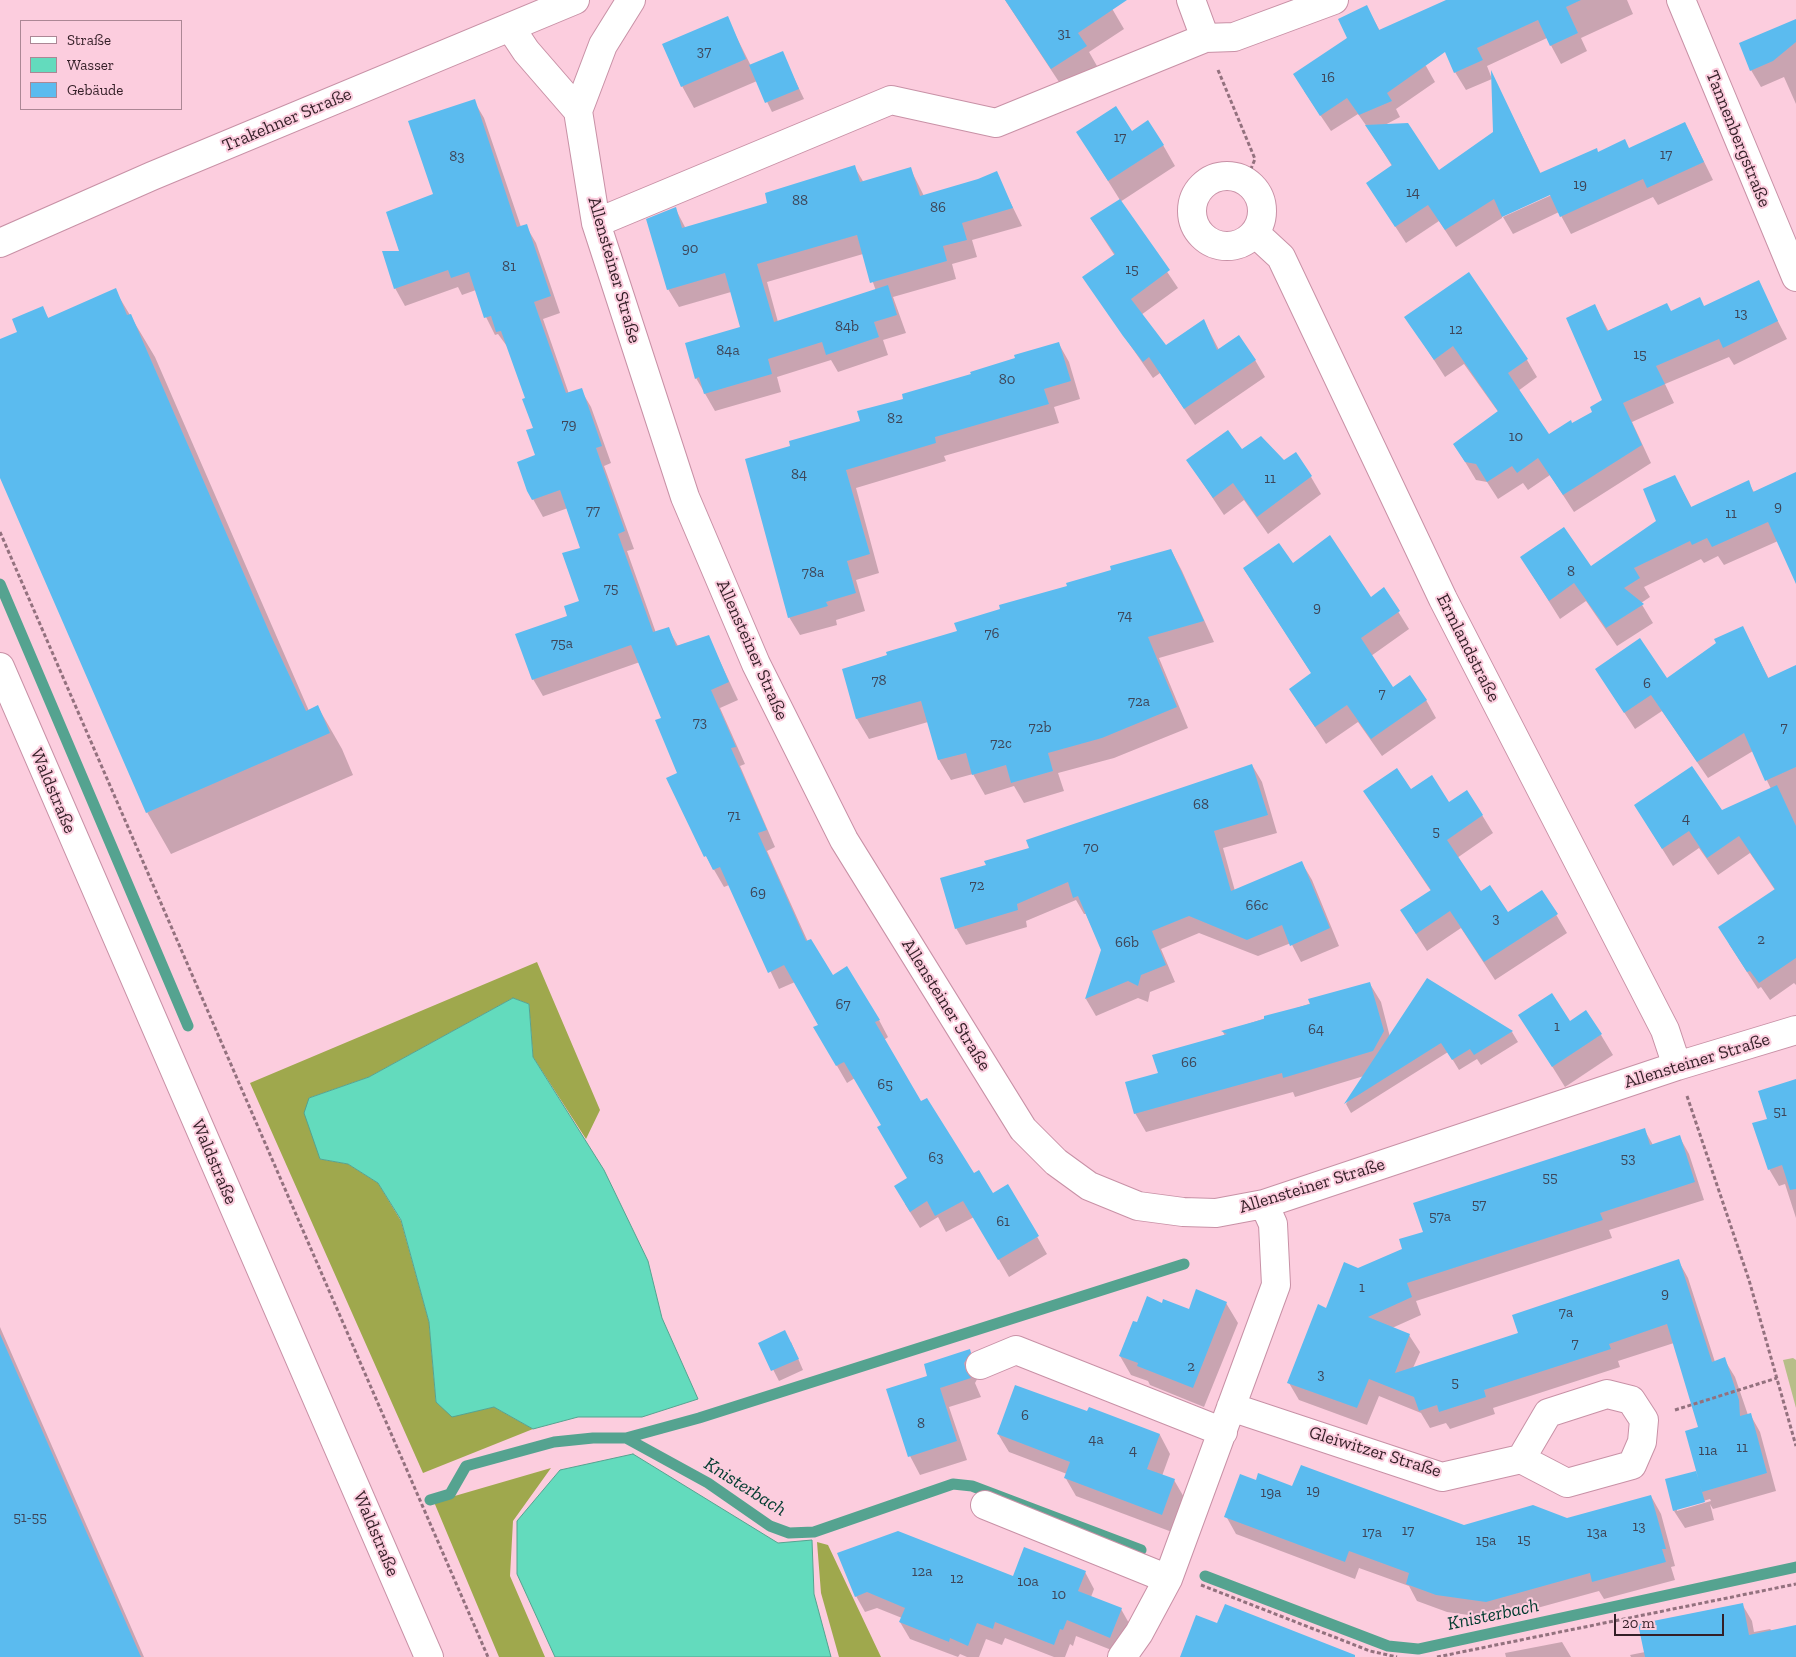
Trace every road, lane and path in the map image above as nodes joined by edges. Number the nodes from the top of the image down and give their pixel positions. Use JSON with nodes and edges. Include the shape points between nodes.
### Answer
{"nodes":[{"id":1,"x":575,"y":0,"type":"edge"},
{"id":2,"x":631,"y":0,"type":"edge"},
{"id":3,"x":1191,"y":0,"type":"edge"},
{"id":4,"x":1334,"y":0,"type":"edge"},
{"id":5,"x":1681,"y":0,"type":"edge"},
{"id":6,"x":510,"y":27,"type":"junction"},
{"id":7,"x":1205,"y":38,"type":"junction"},
{"id":8,"x":578,"y":111,"type":"junction"},
{"id":9,"x":1246,"y":181,"type":"junction"},
{"id":10,"x":596,"y":223,"type":"junction"},
{"id":11,"x":1255,"y":233,"type":"junction"},
{"id":12,"x":0,"y":243,"type":"edge"},
{"id":13,"x":1796,"y":277,"type":"edge"},
{"id":14,"x":0,"y":532,"type":"edge"},
{"id":15,"x":0,"y":667,"type":"edge"},
{"id":16,"x":1796,"y":1030,"type":"edge"},
{"id":17,"x":1677,"y":1066,"type":"junction"},
{"id":18,"x":1264,"y":1204,"type":"junction"},
{"id":19,"x":980,"y":1365,"type":"dead end"},
{"id":20,"x":1777,"y":1378,"type":"junction"},
{"id":21,"x":1231,"y":1407,"type":"junction"},
{"id":22,"x":1644,"y":1420,"type":"junction"},
{"id":23,"x":1223,"y":1432,"type":"junction"},
{"id":24,"x":1796,"y":1446,"type":"edge"},
{"id":25,"x":1521,"y":1459,"type":"junction"},
{"id":26,"x":985,"y":1505,"type":"dead end"},
{"id":27,"x":1169,"y":1576,"type":"junction"},
{"id":28,"x":1796,"y":1584,"type":"edge"},
{"id":29,"x":430,"y":1657,"type":"edge"},
{"id":30,"x":488,"y":1657,"type":"edge"},
{"id":31,"x":1122,"y":1657,"type":"edge"},
{"id":32,"x":1397,"y":1657,"type":"edge"},
{"id":33,"x":1436,"y":1657,"type":"edge"}],
"edges":[{"from":1,"to":6,"type":"street","name":"Trakehner Straße"},
{"from":2,"to":8,"type":"street","name":"Allensteiner Straße","via":[[603,45]]},
{"from":3,"to":7,"type":"street"},
{"from":4,"to":7,"type":"street","via":[[1234,38]]},
{"from":5,"to":13,"type":"street","name":"Tannenbergstraße"},
{"from":6,"to":8,"type":"street","via":[[526,51]]},
{"from":6,"to":12,"type":"street","name":"Trakehner Straße"},
{"from":7,"to":9,"type":"path","via":[[1255,159]]},
{"from":7,"to":10,"type":"street","via":[[996,122],[891,100]]},
{"from":8,"to":10,"type":"street","name":"Allensteiner Straße"},
{"from":9,"to":11,"type":"street","via":[[1259,196],[1261,206],[1262,215]]},
{"from":9,"to":11,"type":"street","via":[[1228,176],[1211,180],[1197,191],[1191,209],[1194,226],[1206,240],[1222,247],[1241,245]]},
{"from":10,"to":18,"type":"street","name":"Allensteiner Straße","via":[[685,497],[756,664],[844,840],[1023,1129],[1056,1162],[1089,1186],[1138,1206],[1216,1213]]},
{"from":11,"to":17,"type":"street","name":"Ermlandstraße","via":[[1282,257],[1443,599],[1665,1030]]},
{"from":14,"to":30,"type":"path"},
{"from":15,"to":29,"type":"street","name":"Waldstraße"},
{"from":16,"to":17,"type":"street","name":"Allensteiner Straße"},
{"from":17,"to":18,"type":"street","name":"Allensteiner Straße"},
{"from":17,"to":20,"type":"path","via":[[1749,1280]]},
{"from":18,"to":21,"type":"street","via":[[1273,1224],[1276,1285]]},
{"from":19,"to":23,"type":"street","via":[[1016,1350]]},
{"from":20,"to":22,"type":"path"},
{"from":20,"to":24,"type":"path"},
{"from":21,"to":23,"type":"street"},
{"from":21,"to":25,"type":"street","name":"Gleiwitzer Straße","via":[[1442,1476]]},
{"from":22,"to":25,"type":"street","via":[[1631,1400],[1607,1394],[1590,1399],[1548,1413]]},
{"from":22,"to":25,"type":"street","via":[[1642,1442],[1632,1465],[1567,1483]]},
{"from":23,"to":27,"type":"street"},
{"from":26,"to":27,"type":"street"},
{"from":27,"to":31,"type":"street","via":[[1139,1633]]},
{"from":27,"to":32,"type":"path","via":[[1370,1651]]},
{"from":28,"to":33,"type":"path"}]}
